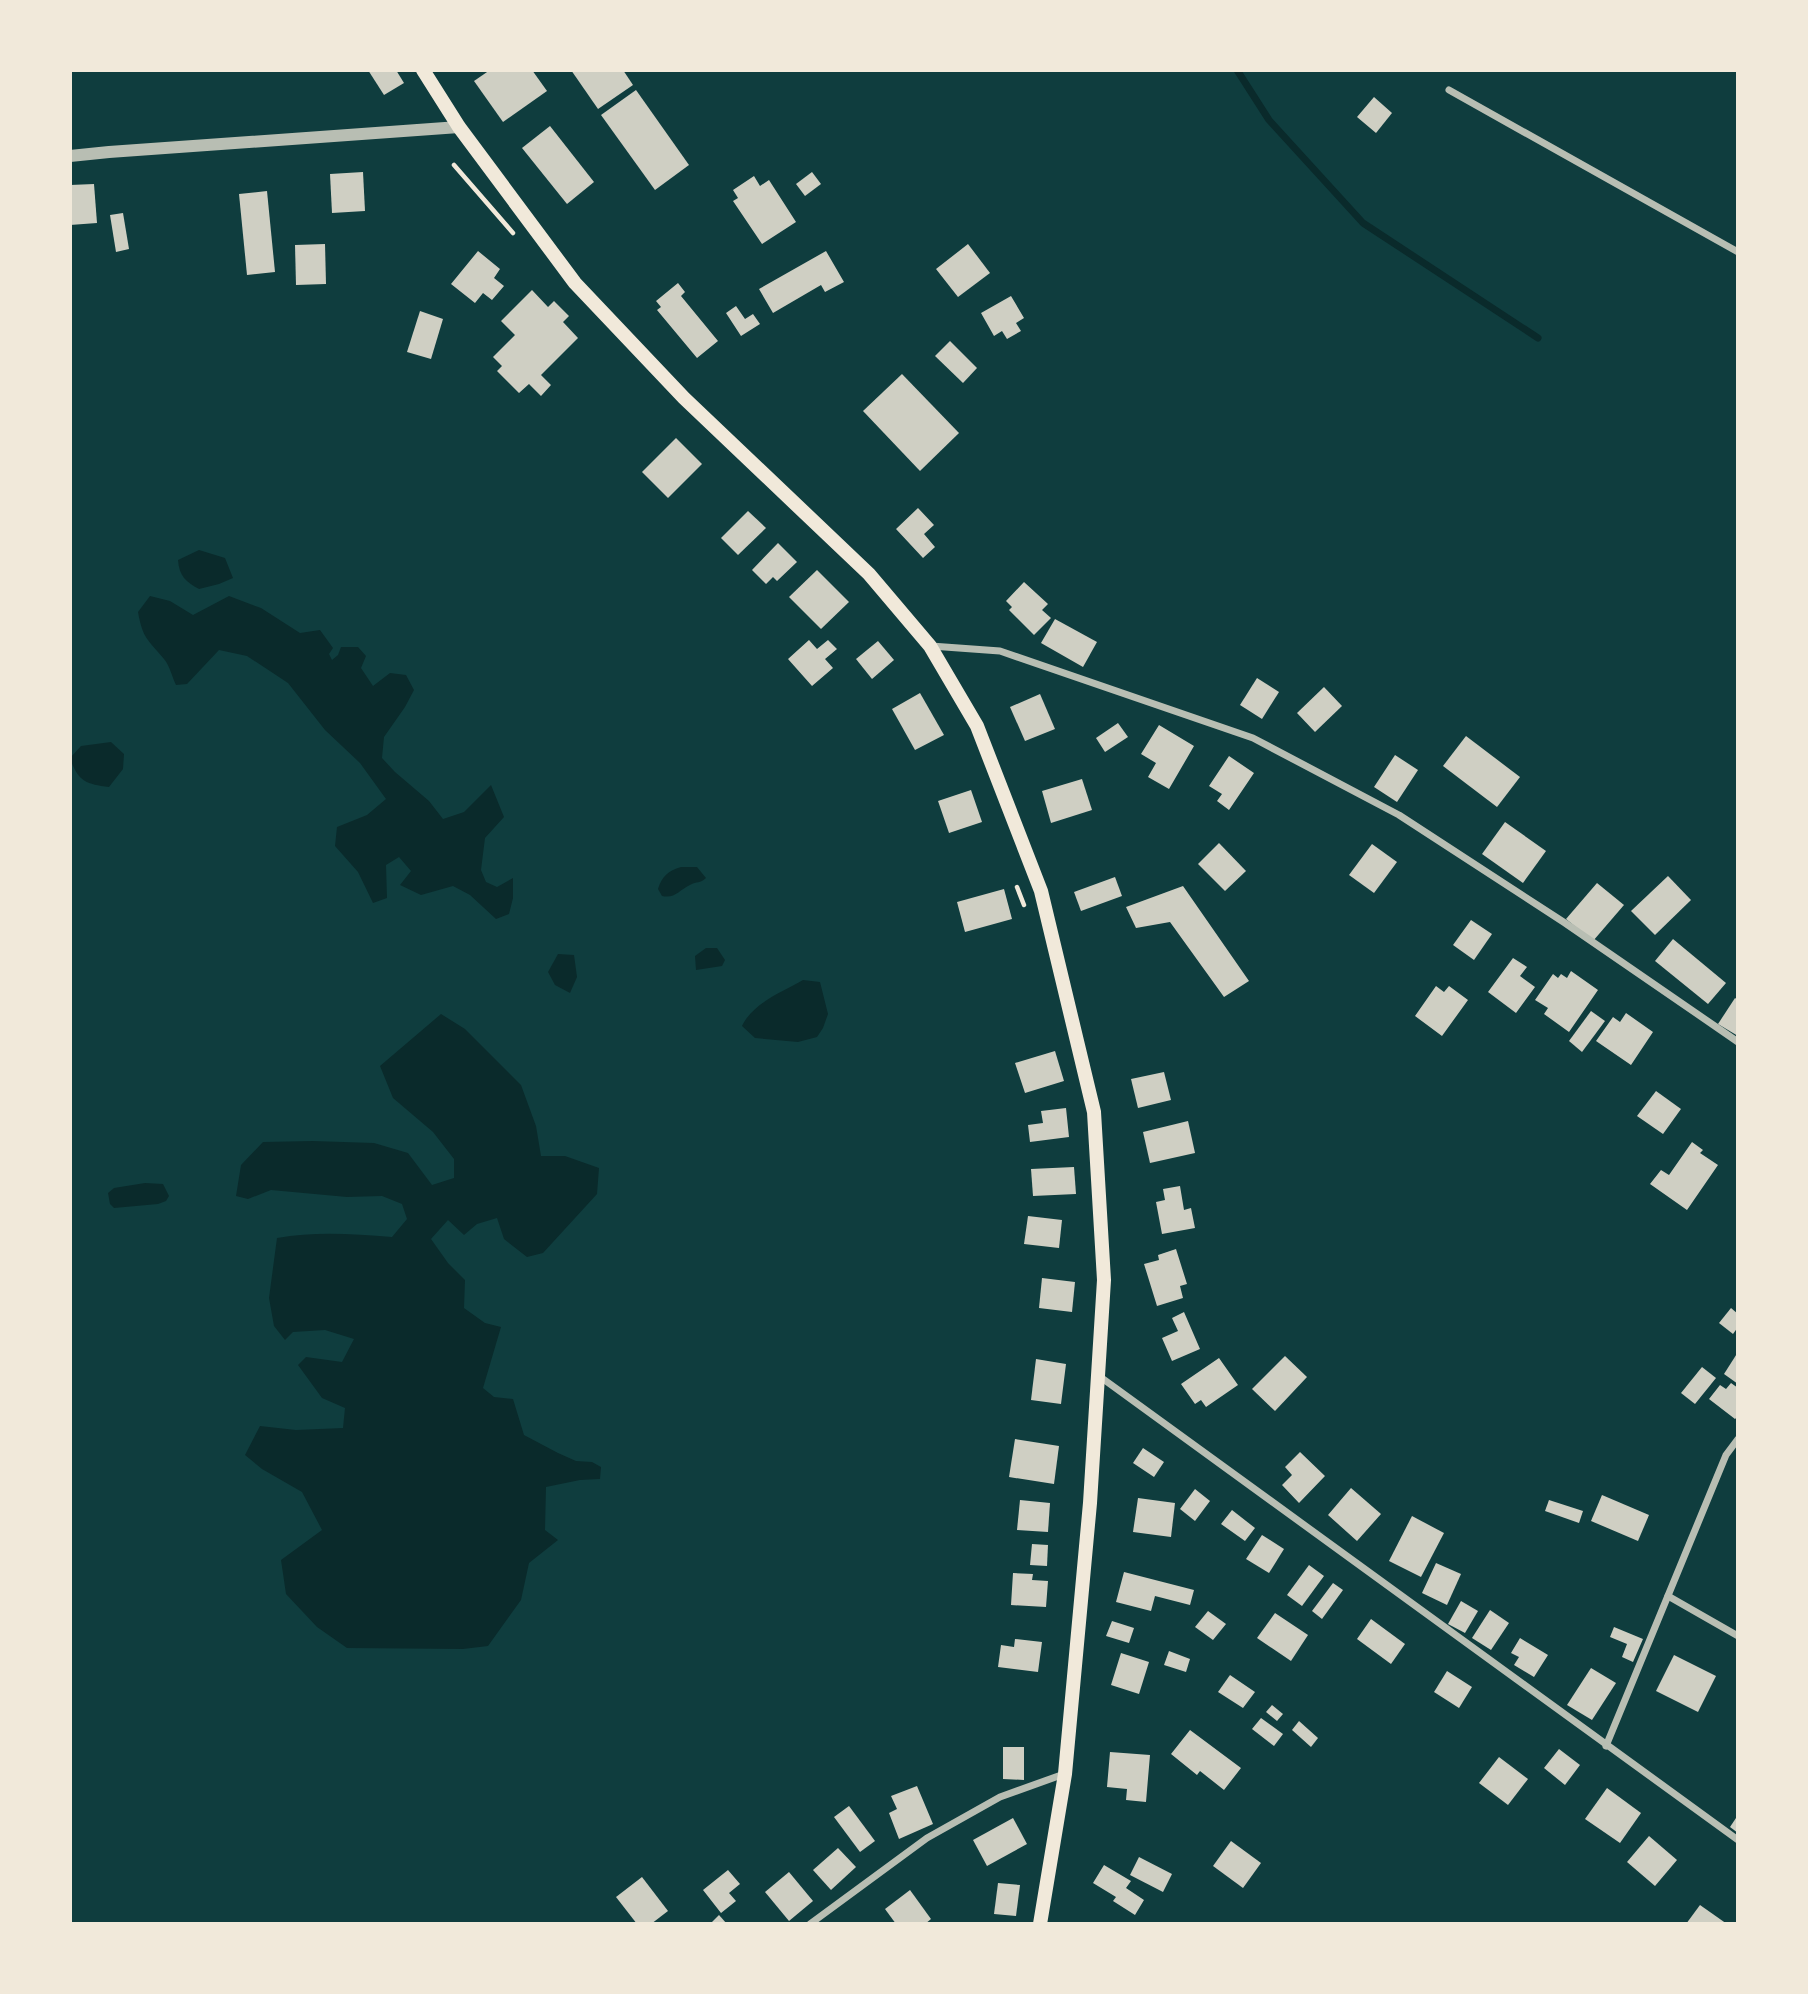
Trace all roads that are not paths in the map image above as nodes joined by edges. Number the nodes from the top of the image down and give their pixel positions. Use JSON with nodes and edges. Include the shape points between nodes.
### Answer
{"nodes":[{"id":1,"x":423,"y":70,"type":"edge"},
{"id":2,"x":1449,"y":90,"type":"dead end"},
{"id":3,"x":459,"y":127,"type":"junction"},
{"id":4,"x":70,"y":156,"type":"edge"},
{"id":5,"x":1738,"y":251,"type":"edge"},
{"id":6,"x":930,"y":646,"type":"junction"},
{"id":7,"x":1738,"y":1042,"type":"edge"},
{"id":8,"x":1098,"y":1376,"type":"junction"},
{"id":9,"x":1738,"y":1438,"type":"edge"},
{"id":10,"x":1668,"y":1596,"type":"junction"},
{"id":11,"x":1738,"y":1636,"type":"edge"},
{"id":12,"x":1606,"y":1746,"type":"junction"},
{"id":13,"x":1065,"y":1774,"type":"junction"},
{"id":14,"x":1738,"y":1840,"type":"edge"},
{"id":15,"x":810,"y":1924,"type":"edge"},
{"id":16,"x":1040,"y":1924,"type":"edge"}],
"edges":[{"from":1,"to":3,"type":"main road"},
{"from":2,"to":5,"type":"street"},
{"from":3,"to":4,"type":"street"},
{"from":3,"to":6,"type":"main road","via":[[575,283],[684,398],[869,574]]},
{"from":6,"to":7,"type":"street","via":[[1000,651],[1253,737],[1399,815]]},
{"from":6,"to":8,"type":"main road","via":[[976,726],[1041,891],[1094,1112],[1104,1280]]},
{"from":8,"to":12,"type":"street"},
{"from":8,"to":13,"type":"main road"},
{"from":9,"to":10,"type":"street","via":[[1726,1455]]},
{"from":10,"to":11,"type":"street"},
{"from":10,"to":12,"type":"street"},
{"from":12,"to":14,"type":"street"},
{"from":13,"to":15,"type":"street","via":[[1000,1797],[927,1838]]},
{"from":13,"to":16,"type":"main road"}]}
